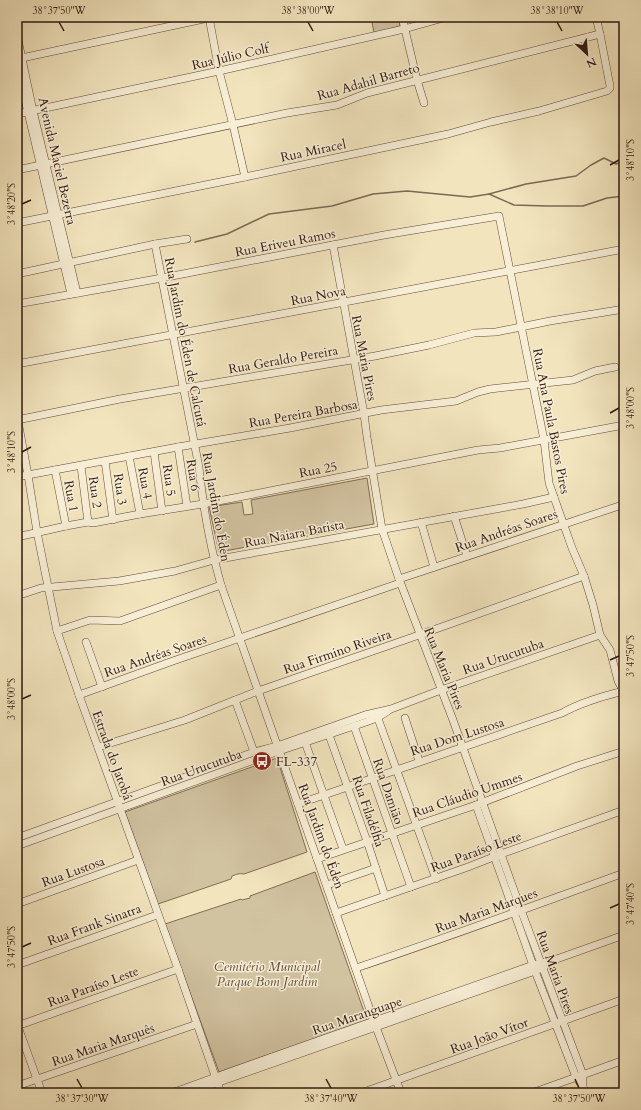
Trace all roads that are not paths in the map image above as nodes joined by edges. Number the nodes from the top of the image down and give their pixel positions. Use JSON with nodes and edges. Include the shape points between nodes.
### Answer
{"nodes":[{"id":1,"x":210,"y":17,"type":"edge"},
{"id":2,"x":402,"y":17,"type":"edge"},
{"id":3,"x":447,"y":17,"type":"edge"},
{"id":4,"x":596,"y":17,"type":"edge"},
{"id":5,"x":404,"y":29,"type":"junction"},
{"id":6,"x":600,"y":34,"type":"junction"},
{"id":7,"x":17,"y":35,"type":"edge"},
{"id":8,"x":20,"y":59,"type":"edge"},
{"id":9,"x":17,"y":66,"type":"edge"},
{"id":10,"x":219,"y":70,"type":"junction"},
{"id":11,"x":417,"y":80,"type":"junction"},
{"id":12,"x":424,"y":103,"type":"dead end"},
{"id":13,"x":30,"y":111,"type":"junction"},
{"id":14,"x":17,"y":114,"type":"edge"},
{"id":15,"x":233,"y":125,"type":"junction"},
{"id":16,"x":43,"y":165,"type":"junction"},
{"id":17,"x":17,"y":170,"type":"edge"},
{"id":18,"x":245,"y":177,"type":"junction"},
{"id":19,"x":55,"y":215,"type":"junction"},
{"id":20,"x":499,"y":216,"type":"joint"},
{"id":21,"x":17,"y":223,"type":"edge"},
{"id":22,"x":187,"y":239,"type":"dead end"},
{"id":23,"x":155,"y":244,"type":"junction"},
{"id":24,"x":333,"y":245,"type":"junction"},
{"id":25,"x":624,"y":249,"type":"edge"},
{"id":26,"x":67,"y":263,"type":"junction"},
{"id":27,"x":510,"y":270,"type":"junction"},
{"id":28,"x":17,"y":274,"type":"edge"},
{"id":29,"x":162,"y":278,"type":"junction"},
{"id":30,"x":74,"y":294,"type":"junction"},
{"id":31,"x":342,"y":302,"type":"junction"},
{"id":32,"x":17,"y":304,"type":"edge"},
{"id":33,"x":624,"y":308,"type":"edge"},
{"id":34,"x":521,"y":327,"type":"junction"},
{"id":35,"x":172,"y":334,"type":"junction"},
{"id":36,"x":353,"y":359,"type":"junction"},
{"id":37,"x":17,"y":364,"type":"edge"},
{"id":38,"x":615,"y":367,"type":"dead end"},
{"id":39,"x":533,"y":384,"type":"junction"},
{"id":40,"x":183,"y":389,"type":"junction"},
{"id":41,"x":364,"y":414,"type":"junction"},
{"id":42,"x":17,"y":418,"type":"edge"},
{"id":43,"x":624,"y":424,"type":"edge"},
{"id":44,"x":544,"y":440,"type":"junction"},
{"id":45,"x":194,"y":445,"type":"junction"},
{"id":46,"x":178,"y":447,"type":"junction"},
{"id":47,"x":154,"y":452,"type":"junction"},
{"id":48,"x":129,"y":456,"type":"junction"},
{"id":49,"x":105,"y":461,"type":"junction"},
{"id":50,"x":80,"y":466,"type":"junction"},
{"id":51,"x":55,"y":470,"type":"junction"},
{"id":52,"x":373,"y":471,"type":"junction"},
{"id":53,"x":28,"y":475,"type":"junction"},
{"id":54,"x":17,"y":477,"type":"edge"},
{"id":55,"x":554,"y":497,"type":"junction"},
{"id":56,"x":203,"y":504,"type":"junction"},
{"id":57,"x":622,"y":505,"type":"dead end"},
{"id":58,"x":187,"y":506,"type":"junction"},
{"id":59,"x":162,"y":511,"type":"junction"},
{"id":60,"x":140,"y":514,"type":"junction"},
{"id":61,"x":454,"y":516,"type":"junction"},
{"id":62,"x":113,"y":520,"type":"junction"},
{"id":63,"x":88,"y":522,"type":"junction"},
{"id":64,"x":421,"y":522,"type":"junction"},
{"id":65,"x":563,"y":523,"type":"junction"},
{"id":66,"x":66,"y":526,"type":"junction"},
{"id":67,"x":382,"y":529,"type":"junction"},
{"id":68,"x":37,"y":532,"type":"junction"},
{"id":69,"x":17,"y":537,"type":"edge"},
{"id":70,"x":467,"y":556,"type":"junction"},
{"id":71,"x":214,"y":560,"type":"junction"},
{"id":72,"x":434,"y":567,"type":"junction"},
{"id":73,"x":584,"y":576,"type":"junction"},
{"id":74,"x":399,"y":581,"type":"junction"},
{"id":75,"x":221,"y":585,"type":"junction"},
{"id":76,"x":48,"y":588,"type":"junction"},
{"id":77,"x":17,"y":596,"type":"edge"},
{"id":78,"x":57,"y":631,"type":"junction"},
{"id":79,"x":600,"y":634,"type":"junction"},
{"id":80,"x":420,"y":636,"type":"junction"},
{"id":81,"x":240,"y":639,"type":"junction"},
{"id":82,"x":86,"y":642,"type":"dead end"},
{"id":83,"x":102,"y":687,"type":"junction"},
{"id":84,"x":441,"y":690,"type":"junction"},
{"id":85,"x":258,"y":691,"type":"junction"},
{"id":86,"x":624,"y":691,"type":"edge"},
{"id":87,"x":79,"y":695,"type":"junction"},
{"id":88,"x":235,"y":700,"type":"junction"},
{"id":89,"x":377,"y":715,"type":"junction"},
{"id":90,"x":405,"y":718,"type":"dead end"},
{"id":91,"x":354,"y":726,"type":"junction"},
{"id":92,"x":329,"y":735,"type":"junction"},
{"id":93,"x":305,"y":742,"type":"junction"},
{"id":94,"x":98,"y":747,"type":"junction"},
{"id":95,"x":463,"y":747,"type":"junction"},
{"id":96,"x":278,"y":748,"type":"junction"},
{"id":97,"x":624,"y":751,"type":"edge"},
{"id":98,"x":254,"y":752,"type":"junction"},
{"id":99,"x":420,"y":761,"type":"junction"},
{"id":100,"x":396,"y":770,"type":"junction"},
{"id":101,"x":372,"y":778,"type":"junction"},
{"id":102,"x":348,"y":786,"type":"junction"},
{"id":103,"x":324,"y":795,"type":"junction"},
{"id":104,"x":117,"y":802,"type":"junction"},
{"id":105,"x":298,"y":804,"type":"junction"},
{"id":106,"x":479,"y":804,"type":"junction"},
{"id":107,"x":120,"y":809,"type":"junction"},
{"id":108,"x":624,"y":810,"type":"edge"},
{"id":109,"x":416,"y":824,"type":"junction"},
{"id":110,"x":391,"y":833,"type":"junction"},
{"id":111,"x":17,"y":838,"type":"edge"},
{"id":112,"x":367,"y":841,"type":"junction"},
{"id":113,"x":17,"y":846,"type":"edge"},
{"id":114,"x":343,"y":849,"type":"junction"},
{"id":115,"x":498,"y":856,"type":"junction"},
{"id":116,"x":317,"y":859,"type":"junction"},
{"id":117,"x":138,"y":860,"type":"junction"},
{"id":118,"x":376,"y":868,"type":"junction"},
{"id":119,"x":624,"y":873,"type":"edge"},
{"id":120,"x":436,"y":879,"type":"junction"},
{"id":121,"x":327,"y":884,"type":"junction"},
{"id":122,"x":411,"y":887,"type":"junction"},
{"id":123,"x":385,"y":896,"type":"junction"},
{"id":124,"x":17,"y":904,"type":"edge"},
{"id":125,"x":518,"y":911,"type":"junction"},
{"id":126,"x":336,"y":914,"type":"junction"},
{"id":127,"x":157,"y":915,"type":"junction"},
{"id":128,"x":624,"y":935,"type":"edge"},
{"id":129,"x":17,"y":965,"type":"edge"},
{"id":130,"x":537,"y":967,"type":"junction"},
{"id":131,"x":356,"y":968,"type":"junction"},
{"id":132,"x":178,"y":969,"type":"junction"},
{"id":133,"x":624,"y":999,"type":"edge"},
{"id":134,"x":559,"y":1022,"type":"junction"},
{"id":135,"x":197,"y":1024,"type":"junction"},
{"id":136,"x":375,"y":1024,"type":"junction"},
{"id":137,"x":17,"y":1026,"type":"edge"},
{"id":138,"x":624,"y":1060,"type":"edge"},
{"id":139,"x":579,"y":1076,"type":"junction"},
{"id":140,"x":38,"y":1079,"type":"junction"},
{"id":141,"x":217,"y":1079,"type":"junction"},
{"id":142,"x":396,"y":1081,"type":"junction"},
{"id":143,"x":17,"y":1086,"type":"edge"},
{"id":144,"x":584,"y":1090,"type":"edge"},
{"id":145,"x":42,"y":1093,"type":"edge"},
{"id":146,"x":172,"y":1093,"type":"edge"},
{"id":147,"x":188,"y":1093,"type":"edge"},
{"id":148,"x":221,"y":1093,"type":"edge"},
{"id":149,"x":361,"y":1093,"type":"edge"},
{"id":150,"x":401,"y":1093,"type":"edge"},
{"id":151,"x":532,"y":1093,"type":"edge"}],
"edges":[{"from":1,"to":8,"type":"street"},
{"from":1,"to":10,"type":"street"},
{"from":2,"to":5,"type":"street"},
{"from":3,"to":5,"type":"street","name":"Rua Júlio Colf"},
{"from":4,"to":6,"type":"street"},
{"from":5,"to":10,"type":"street","name":"Rua Júlio Colf"},
{"from":5,"to":11,"type":"street"},
{"from":6,"to":11,"type":"street","name":"Rua Adahil Barreto"},
{"from":6,"to":18,"type":"street","name":"Rua Miracel","via":[[610,88],[607,91],[448,134]]},
{"from":7,"to":8,"type":"street","name":"Avenida Maciel Bezerra"},
{"from":8,"to":13,"type":"street","name":"Avenida Maciel Bezerra"},
{"from":9,"to":13,"type":"street","name":"Avenida Maciel Bezerra"},
{"from":10,"to":13,"type":"street","name":"Rua Júlio Colf"},
{"from":10,"to":15,"type":"street"},
{"from":11,"to":12,"type":"street"},
{"from":11,"to":15,"type":"street","name":"Rua Adahil Barreto","via":[[367,93],[336,105]]},
{"from":13,"to":14,"type":"street","name":"Rua Júlio Colf"},
{"from":13,"to":16,"type":"street","name":"Avenida Maciel Bezerra"},
{"from":15,"to":16,"type":"street","name":"Rua Adahil Barreto"},
{"from":15,"to":18,"type":"street"},
{"from":16,"to":17,"type":"street","name":"Rua Adahil Barreto"},
{"from":16,"to":19,"type":"street","name":"Avenida Maciel Bezerra"},
{"from":18,"to":19,"type":"street","name":"Rua Miracel"},
{"from":19,"to":21,"type":"street","name":"Rua Miracel"},
{"from":19,"to":26,"type":"street","name":"Avenida Maciel Bezerra"},
{"from":20,"to":24,"type":"street","name":"Rua Eriveu Ramos"},
{"from":20,"to":27,"type":"street","name":"Rua Ana Paula Bastos Pires"},
{"from":22,"to":23,"type":"street"},
{"from":23,"to":26,"type":"street"},
{"from":23,"to":29,"type":"street","name":"Rua Jardim do Éden de Calcutá"},
{"from":24,"to":29,"type":"street","name":"Rua Eriveu Ramos"},
{"from":24,"to":31,"type":"street","name":"Rua Maria Pires"},
{"from":25,"to":27,"type":"street","name":"Rua Nova"},
{"from":26,"to":28,"type":"street"},
{"from":26,"to":30,"type":"street","name":"Avenida Maciel Bezerra"},
{"from":27,"to":31,"type":"street","name":"Rua Nova"},
{"from":27,"to":34,"type":"street","name":"Rua Ana Paula Bastos Pires"},
{"from":29,"to":30,"type":"street","name":"Rua Eriveu Ramos"},
{"from":29,"to":35,"type":"street","name":"Rua Jardim do Éden de Calcutá"},
{"from":30,"to":32,"type":"street","name":"Rua Eriveu Ramos"},
{"from":31,"to":35,"type":"street","name":"Rua Nova"},
{"from":31,"to":36,"type":"street","name":"Rua Maria Pires"},
{"from":33,"to":34,"type":"street","name":"Rua Geraldo Pereira"},
{"from":34,"to":36,"type":"street","name":"Rua Geraldo Pereira","via":[[474,333],[429,345]]},
{"from":34,"to":39,"type":"street","name":"Rua Ana Paula Bastos Pires"},
{"from":35,"to":37,"type":"street","name":"Rua Nova"},
{"from":35,"to":40,"type":"street","name":"Rua Jardim do Éden de Calcutá"},
{"from":36,"to":40,"type":"street","name":"Rua Geraldo Pereira"},
{"from":36,"to":41,"type":"street","name":"Rua Maria Pires"},
{"from":38,"to":39,"type":"street","name":"Rua Pereira Barbosa","via":[[595,371],[573,380]]},
{"from":39,"to":41,"type":"street","name":"Rua Pereira Barbosa","via":[[490,389],[456,401]]},
{"from":39,"to":44,"type":"street","name":"Rua Ana Paula Bastos Pires"},
{"from":40,"to":42,"type":"street","name":"Rua Geraldo Pereira"},
{"from":40,"to":45,"type":"street","name":"Rua Jardim do Éden de Calcutá"},
{"from":41,"to":45,"type":"street","name":"Rua Pereira Barbosa"},
{"from":41,"to":52,"type":"street","name":"Rua Maria Pires"},
{"from":42,"to":53,"type":"street","name":"Estrada do Jatobá"},
{"from":43,"to":44,"type":"street","name":"Rua 25"},
{"from":44,"to":52,"type":"street","name":"Rua 25"},
{"from":44,"to":55,"type":"street","name":"Rua Ana Paula Bastos Pires","via":[[549,483]]},
{"from":45,"to":46,"type":"street","name":"Rua Pereira Barbosa"},
{"from":45,"to":56,"type":"street","name":"Rua Jardim do Éden"},
{"from":46,"to":47,"type":"street","name":"Rua Pereira Barbosa"},
{"from":46,"to":58,"type":"street","name":"Rua 6"},
{"from":47,"to":48,"type":"street","name":"Rua Pereira Barbosa"},
{"from":47,"to":59,"type":"street","name":"Rua 5"},
{"from":48,"to":49,"type":"street","name":"Rua Pereira Barbosa"},
{"from":48,"to":60,"type":"street","name":"Rua 4"},
{"from":49,"to":50,"type":"street","name":"Rua Pereira Barbosa"},
{"from":49,"to":62,"type":"street","name":"Rua 3"},
{"from":50,"to":51,"type":"street","name":"Rua Pereira Barbosa"},
{"from":50,"to":63,"type":"street","name":"Rua 2"},
{"from":51,"to":53,"type":"street","name":"Rua Pereira Barbosa"},
{"from":51,"to":66,"type":"street","name":"Rua 1"},
{"from":52,"to":56,"type":"street","name":"Rua 25"},
{"from":52,"to":67,"type":"street","name":"Rua Maria Pires"},
{"from":53,"to":54,"type":"street","name":"Rua Pereira Barbosa"},
{"from":53,"to":68,"type":"street","name":"Estrada do Jatobá"},
{"from":55,"to":61,"type":"street","name":"Rua Naiara Batista"},
{"from":55,"to":65,"type":"street","name":"Rua Ana Paula Bastos Pires"},
{"from":56,"to":58,"type":"street","name":"Rua 25"},
{"from":56,"to":71,"type":"street","name":"Rua Jardim do Éden"},
{"from":57,"to":65,"type":"street","name":"Rua Andréas Soares"},
{"from":58,"to":59,"type":"street","name":"Rua 25"},
{"from":59,"to":60,"type":"street","name":"Rua 25"},
{"from":60,"to":62,"type":"street","name":"Rua 25"},
{"from":61,"to":64,"type":"street","name":"Rua Naiara Batista"},
{"from":61,"to":70,"type":"street"},
{"from":62,"to":63,"type":"street","name":"Rua 25"},
{"from":63,"to":66,"type":"street","name":"Rua 25"},
{"from":64,"to":67,"type":"street","name":"Rua Naiara Batista"},
{"from":64,"to":72,"type":"street"},
{"from":65,"to":70,"type":"street","name":"Rua Andréas Soares"},
{"from":65,"to":73,"type":"street","name":"Rua Ana Paula Bastos Pires"},
{"from":66,"to":68,"type":"street","name":"Rua 25"},
{"from":67,"to":71,"type":"street","name":"Rua Naiara Batista"},
{"from":67,"to":74,"type":"street","name":"Rua Maria Pires"},
{"from":68,"to":69,"type":"street","name":"Rua 25"},
{"from":68,"to":76,"type":"street","name":"Estrada do Jatobá"},
{"from":70,"to":72,"type":"street","name":"Rua Andréas Soares"},
{"from":71,"to":75,"type":"street","name":"Rua Jardim do Éden"},
{"from":71,"to":76,"type":"street","name":"Rua Naiara Batista","via":[[175,571],[119,581]]},
{"from":72,"to":74,"type":"street","name":"Rua Andréas Soares"},
{"from":73,"to":79,"type":"street","name":"Rua Ana Paula Bastos Pires"},
{"from":73,"to":80,"type":"street","name":"Rua Firmino Riveira"},
{"from":74,"to":80,"type":"street","name":"Rua Maria Pires"},
{"from":74,"to":81,"type":"street","name":"Rua Andréas Soares"},
{"from":75,"to":78,"type":"street","via":[[120,621],[90,620]]},
{"from":75,"to":81,"type":"street","name":"Rua Jardim do Éden"},
{"from":76,"to":77,"type":"street","name":"Rua Naiara Batista"},
{"from":76,"to":78,"type":"street","name":"Estrada do Jatobá"},
{"from":78,"to":87,"type":"street","name":"Estrada do Jatobá"},
{"from":79,"to":84,"type":"street","name":"Rua Urucutuba"},
{"from":79,"to":86,"type":"street","name":"Rua Ana Paula Bastos Pires","via":[[610,650],[618,681]]},
{"from":80,"to":84,"type":"street","name":"Rua Maria Pires"},
{"from":80,"to":85,"type":"street","name":"Rua Firmino Riveira"},
{"from":81,"to":83,"type":"street","name":"Rua Andréas Soares"},
{"from":81,"to":85,"type":"street","name":"Rua Jardim do Éden"},
{"from":82,"to":83,"type":"street"},
{"from":83,"to":87,"type":"street","name":"Rua Andréas Soares"},
{"from":84,"to":89,"type":"street","name":"Rua Urucutuba"},
{"from":84,"to":95,"type":"street","name":"Rua Maria Pires"},
{"from":85,"to":88,"type":"street","name":"Rua Firmino Riveira"},
{"from":85,"to":96,"type":"street","name":"Rua Jardim do Éden"},
{"from":86,"to":95,"type":"street","name":"Rua Dom Lustosa","via":[[599,697],[562,713]]},
{"from":87,"to":94,"type":"street","name":"Estrada do Jatobá"},
{"from":88,"to":94,"type":"street","name":"Rua Firmino Riveira","via":[[185,720]]},
{"from":88,"to":98,"type":"street"},
{"from":89,"to":91,"type":"street","name":"Rua Urucutuba"},
{"from":89,"to":96,"type":"street","name":"Rua Urucutuba"},
{"from":89,"to":100,"type":"street"},
{"from":90,"to":99,"type":"street"},
{"from":91,"to":92,"type":"street","name":"Rua Urucutuba"},
{"from":91,"to":101,"type":"street","name":"Rua Damião"},
{"from":92,"to":93,"type":"street","name":"Rua Urucutuba"},
{"from":92,"to":102,"type":"street","name":"Rua Filadélfia"},
{"from":93,"to":96,"type":"street","name":"Rua Urucutuba"},
{"from":93,"to":103,"type":"street"},
{"from":94,"to":104,"type":"street","name":"Estrada do Jatobá"},
{"from":95,"to":99,"type":"street","name":"Rua Dom Lustosa"},
{"from":95,"to":106,"type":"street","name":"Rua Maria Pires"},
{"from":96,"to":98,"type":"street","name":"Rua Urucutuba"},
{"from":96,"to":105,"type":"street","name":"Rua Jardim do Éden"},
{"from":96,"to":107,"type":"street","name":"Rua Urucutuba"},
{"from":97,"to":106,"type":"street","name":"Rua Cláudio Ummes","via":[[577,766]]},
{"from":98,"to":104,"type":"street","name":"Rua Urucutuba"},
{"from":99,"to":100,"type":"street","name":"Rua Dom Lustosa"},
{"from":100,"to":101,"type":"street","name":"Rua Dom Lustosa"},
{"from":100,"to":109,"type":"street"},
{"from":101,"to":102,"type":"street","name":"Rua Dom Lustosa"},
{"from":101,"to":110,"type":"street","name":"Rua Damião"},
{"from":102,"to":103,"type":"street","name":"Rua Dom Lustosa"},
{"from":102,"to":112,"type":"street","name":"Rua Filadélfia"},
{"from":103,"to":105,"type":"street","name":"Rua Dom Lustosa"},
{"from":103,"to":114,"type":"street"},
{"from":104,"to":107,"type":"street","name":"Estrada do Jatobá"},
{"from":104,"to":111,"type":"street","name":"Rua Urucutuba"},
{"from":105,"to":116,"type":"street","name":"Rua Jardim do Éden"},
{"from":106,"to":109,"type":"street","name":"Rua Cláudio Ummes"},
{"from":106,"to":115,"type":"street","name":"Rua Maria Pires"},
{"from":107,"to":113,"type":"street","name":"Rua Urucutuba"},
{"from":107,"to":117,"type":"street","name":"Estrada do Jatobá"},
{"from":108,"to":115,"type":"street","name":"Rua Paraíso Leste"},
{"from":109,"to":110,"type":"street","name":"Rua Cláudio Ummes"},
{"from":109,"to":120,"type":"street"},
{"from":110,"to":112,"type":"street","name":"Rua Cláudio Ummes"},
{"from":110,"to":122,"type":"street","name":"Rua Damião"},
{"from":112,"to":114,"type":"street","name":"Rua Cláudio Ummes"},
{"from":112,"to":118,"type":"street","name":"Rua Filadélfia"},
{"from":114,"to":116,"type":"street","name":"Rua Cláudio Ummes"},
{"from":115,"to":120,"type":"street","name":"Rua Paraíso Leste"},
{"from":115,"to":125,"type":"street","name":"Rua Maria Pires"},
{"from":116,"to":121,"type":"street","name":"Rua Jardim do Éden"},
{"from":117,"to":124,"type":"street","name":"Rua Lustosa"},
{"from":117,"to":127,"type":"street","name":"Estrada do Jatobá"},
{"from":118,"to":121,"type":"street"},
{"from":118,"to":123,"type":"street","name":"Rua Filadélfia"},
{"from":119,"to":125,"type":"street","name":"Rua Maria Marques"},
{"from":120,"to":122,"type":"street","name":"Rua Paraíso Leste"},
{"from":121,"to":126,"type":"street","name":"Rua Jardim do Éden"},
{"from":122,"to":123,"type":"street","name":"Rua Paraíso Leste"},
{"from":123,"to":126,"type":"street","name":"Rua Paraíso Leste"},
{"from":125,"to":130,"type":"street","name":"Rua Maria Pires"},
{"from":125,"to":131,"type":"street","name":"Rua Maria Marques"},
{"from":126,"to":131,"type":"street","name":"Rua Jardim do Éden"},
{"from":127,"to":129,"type":"street","name":"Rua Frank Sinatra"},
{"from":127,"to":132,"type":"street","name":"Estrada do Jatobá"},
{"from":128,"to":130,"type":"street","name":"Rua Maranguape"},
{"from":130,"to":134,"type":"street","name":"Rua Maria Pires"},
{"from":130,"to":136,"type":"street","name":"Rua Maranguape"},
{"from":131,"to":136,"type":"street","name":"Rua Jardim do Éden"},
{"from":132,"to":135,"type":"street","name":"Estrada do Jatobá"},
{"from":132,"to":137,"type":"street","name":"Rua Paraíso Leste"},
{"from":133,"to":134,"type":"street","name":"Rua João Vítor"},
{"from":134,"to":139,"type":"street","name":"Rua Maria Pires"},
{"from":134,"to":142,"type":"street","name":"Rua João Vítor"},
{"from":135,"to":140,"type":"street","name":"Rua Maria Marquês"},
{"from":135,"to":141,"type":"street","name":"Estrada do Jatobá"},
{"from":136,"to":141,"type":"street","name":"Rua Maranguape"},
{"from":136,"to":142,"type":"street","name":"Rua Jardim do Éden"},
{"from":137,"to":140,"type":"street"},
{"from":138,"to":139,"type":"street"},
{"from":139,"to":144,"type":"street","name":"Rua Maria Pires"},
{"from":139,"to":151,"type":"street"},
{"from":140,"to":143,"type":"street","name":"Rua Maria Marquês"},
{"from":140,"to":145,"type":"street"},
{"from":141,"to":146,"type":"street","name":"Rua Maranguape"},
{"from":141,"to":147,"type":"street","name":"Rua Maranguape"},
{"from":141,"to":148,"type":"street","name":"Estrada do Jatobá"},
{"from":142,"to":149,"type":"street","name":"Rua João Vítor"},
{"from":142,"to":150,"type":"street","name":"Rua Jardim do Éden"}]}
